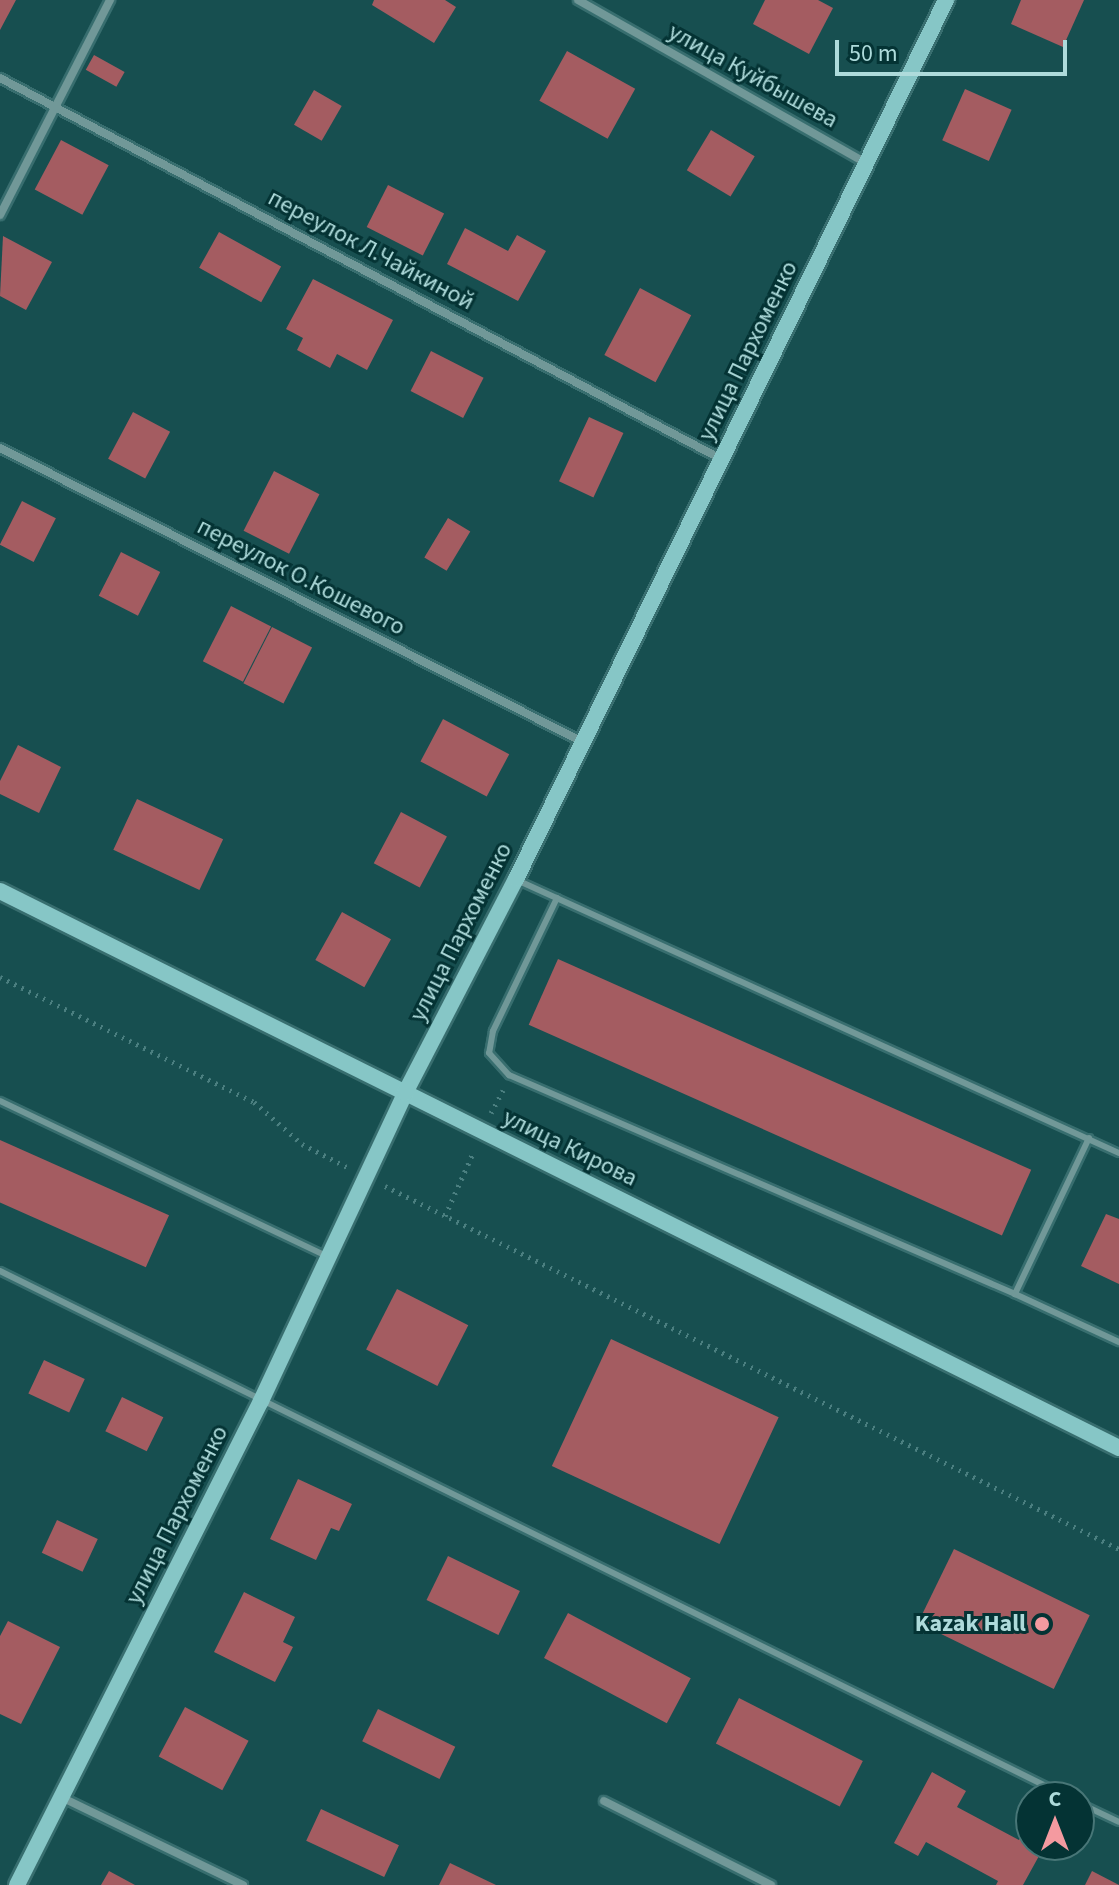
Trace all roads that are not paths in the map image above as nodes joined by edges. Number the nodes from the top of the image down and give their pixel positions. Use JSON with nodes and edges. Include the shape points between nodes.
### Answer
{"nodes":[{"id":1,"x":110,"y":0,"type":"edge"},
{"id":2,"x":578,"y":0,"type":"edge"},
{"id":3,"x":946,"y":0,"type":"edge"},
{"id":4,"x":0,"y":78,"type":"edge"},
{"id":5,"x":56,"y":106,"type":"junction"},
{"id":6,"x":866,"y":163,"type":"junction"},
{"id":7,"x":0,"y":215,"type":"edge"},
{"id":8,"x":0,"y":448,"type":"edge"},
{"id":9,"x":722,"y":459,"type":"junction"},
{"id":10,"x":583,"y":742,"type":"junction"},
{"id":11,"x":516,"y":879,"type":"junction"},
{"id":12,"x":0,"y":891,"type":"edge"},
{"id":13,"x":557,"y":898,"type":"junction"},
{"id":14,"x":405,"y":1093,"type":"junction"},
{"id":15,"x":0,"y":1101,"type":"edge"},
{"id":16,"x":1089,"y":1138,"type":"junction"},
{"id":17,"x":1119,"y":1153,"type":"edge"},
{"id":18,"x":328,"y":1257,"type":"junction"},
{"id":19,"x":0,"y":1271,"type":"edge"},
{"id":20,"x":1015,"y":1294,"type":"junction"},
{"id":21,"x":1119,"y":1342,"type":"edge"},
{"id":22,"x":261,"y":1401,"type":"junction"},
{"id":23,"x":1119,"y":1448,"type":"edge"},
{"id":24,"x":1035,"y":1781,"type":"edge"},
{"id":25,"x":63,"y":1798,"type":"junction"},
{"id":26,"x":604,"y":1801,"type":"dead end"},
{"id":27,"x":1095,"y":1811,"type":"edge"},
{"id":28,"x":1119,"y":1822,"type":"edge"},
{"id":29,"x":17,"y":1885,"type":"edge"},
{"id":30,"x":243,"y":1885,"type":"edge"},
{"id":31,"x":771,"y":1885,"type":"edge"}],
"edges":[{"from":1,"to":5,"type":"street"},
{"from":2,"to":6,"type":"street","name":"улица Куйбышева"},
{"from":3,"to":6,"type":"main road","name":"улица Пархоменко"},
{"from":4,"to":5,"type":"street","name":"переулок Л.Чайкиной"},
{"from":5,"to":7,"type":"street"},
{"from":5,"to":9,"type":"street","name":"переулок Л.Чайкиной"},
{"from":6,"to":9,"type":"main road","name":"улица Пархоменко"},
{"from":8,"to":10,"type":"street","name":"переулок О.Кошевого"},
{"from":9,"to":10,"type":"main road","name":"улица Пархоменко"},
{"from":10,"to":11,"type":"main road","name":"улица Пархоменко"},
{"from":11,"to":13,"type":"lane"},
{"from":11,"to":14,"type":"main road","name":"улица Пархоменко"},
{"from":12,"to":14,"type":"main road","name":"улица Кирова"},
{"from":13,"to":16,"type":"lane"},
{"from":13,"to":20,"type":"lane","via":[[493,1031],[489,1053],[509,1075]]},
{"from":14,"to":18,"type":"main road","name":"улица Пархоменко"},
{"from":14,"to":23,"type":"main road","name":"улица Кирова"},
{"from":15,"to":18,"type":"lane"},
{"from":16,"to":17,"type":"lane"},
{"from":16,"to":20,"type":"lane"},
{"from":18,"to":22,"type":"main road","name":"улица Пархоменко"},
{"from":19,"to":22,"type":"lane"},
{"from":20,"to":21,"type":"lane"},
{"from":22,"to":24,"type":"lane"},
{"from":22,"to":25,"type":"main road","name":"улица Пархоменко"},
{"from":25,"to":29,"type":"main road","name":"улица Пархоменко"},
{"from":25,"to":30,"type":"street"},
{"from":26,"to":31,"type":"street"},
{"from":27,"to":28,"type":"lane"}]}
